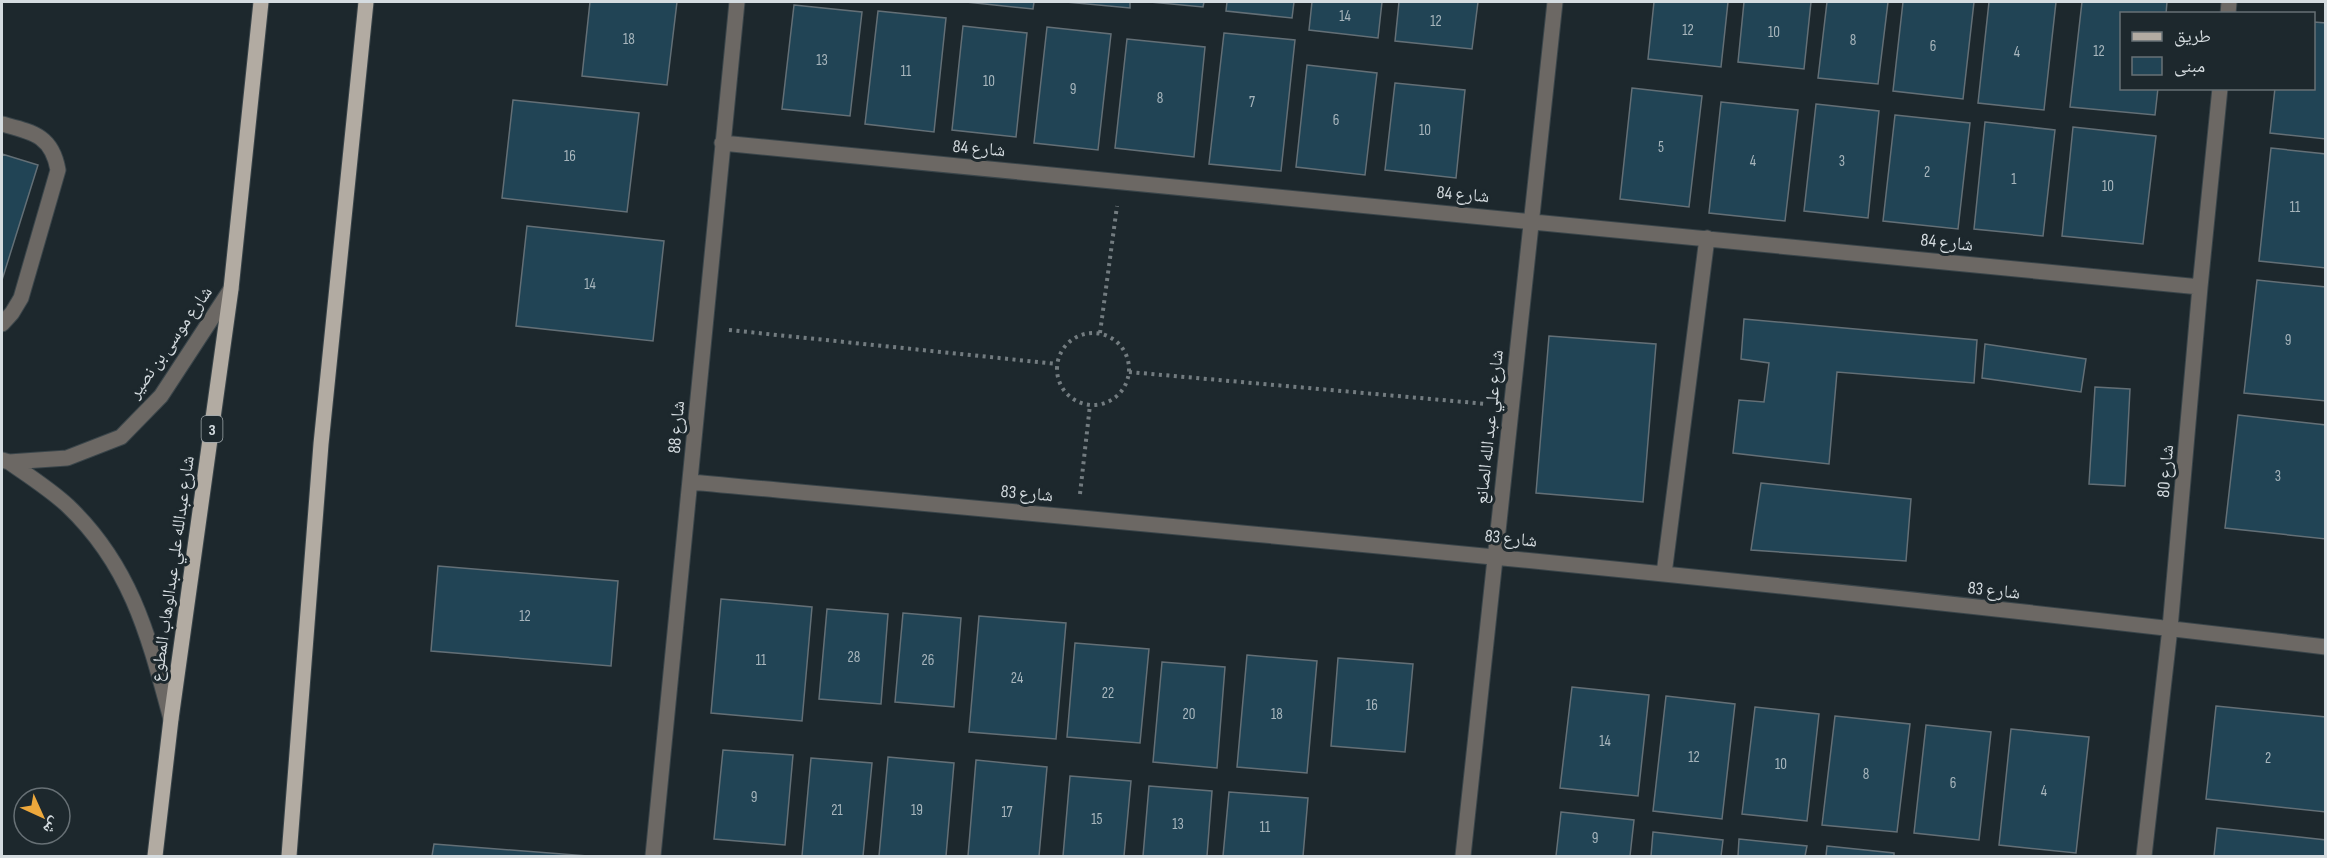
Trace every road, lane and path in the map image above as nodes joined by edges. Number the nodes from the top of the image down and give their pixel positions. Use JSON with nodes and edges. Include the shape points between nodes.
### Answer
{"nodes":[{"id":1,"x":261,"y":2,"type":"edge"},
{"id":2,"x":366,"y":2,"type":"edge"},
{"id":3,"x":737,"y":2,"type":"edge"},
{"id":4,"x":1555,"y":2,"type":"edge"},
{"id":5,"x":2220,"y":90,"type":"edge"},
{"id":6,"x":2,"y":124,"type":"edge"},
{"id":7,"x":722,"y":143,"type":"junction"},
{"id":8,"x":1120,"y":181,"type":"junction"},
{"id":9,"x":1532,"y":220,"type":"junction"},
{"id":10,"x":1707,"y":238,"type":"junction"},
{"id":11,"x":2200,"y":287,"type":"junction"},
{"id":12,"x":231,"y":289,"type":"junction"},
{"id":13,"x":2,"y":324,"type":"edge"},
{"id":14,"x":705,"y":328,"type":"junction"},
{"id":15,"x":1100,"y":333,"type":"junction"},
{"id":16,"x":1057,"y":364,"type":"junction"},
{"id":17,"x":1129,"y":372,"type":"junction"},
{"id":18,"x":1090,"y":405,"type":"junction"},
{"id":19,"x":1511,"y":406,"type":"junction"},
{"id":20,"x":5,"y":461,"type":"edge"},
{"id":21,"x":690,"y":482,"type":"junction"},
{"id":22,"x":1077,"y":517,"type":"junction"},
{"id":23,"x":1495,"y":556,"type":"junction"},
{"id":24,"x":1664,"y":574,"type":"junction"},
{"id":25,"x":2170,"y":628,"type":"junction"},
{"id":26,"x":2325,"y":647,"type":"edge"},
{"id":27,"x":171,"y":719,"type":"junction"},
{"id":28,"x":154,"y":856,"type":"edge"},
{"id":29,"x":289,"y":856,"type":"edge"},
{"id":30,"x":653,"y":856,"type":"edge"},
{"id":31,"x":1463,"y":856,"type":"edge"},
{"id":32,"x":2144,"y":856,"type":"edge"}],
"edges":[{"from":1,"to":12,"type":"main road","name":"شارع عبدالله علي عبدالوهاب المطوع","number":"3"},
{"from":2,"to":29,"type":"main road","via":[[321,444]]},
{"from":3,"to":7,"type":"street","name":"شارع 88"},
{"from":4,"to":9,"type":"street","name":"شارع علي عبد الله الصانع"},
{"from":5,"to":11,"type":"street","name":"شارع 80"},
{"from":6,"to":13,"type":"street","via":[[42,138],[51,147],[58,170],[21,298]]},
{"from":7,"to":8,"type":"street","name":"شارع 84"},
{"from":7,"to":14,"type":"street","name":"شارع 88"},
{"from":8,"to":9,"type":"street","name":"شارع 84"},
{"from":8,"to":15,"type":"path"},
{"from":9,"to":10,"type":"street","name":"شارع 84"},
{"from":9,"to":19,"type":"street","name":"شارع علي عبد الله الصانع"},
{"from":10,"to":11,"type":"street","name":"شارع 84"},
{"from":10,"to":24,"type":"street"},
{"from":11,"to":25,"type":"street","name":"شارع 80"},
{"from":12,"to":20,"type":"street","name":"شارع موسى بن نصير","via":[[161,396],[121,437],[67,458]]},
{"from":12,"to":27,"type":"main road","name":"شارع عبدالله علي عبدالوهاب المطوع","number":"3"},
{"from":14,"to":16,"type":"path"},
{"from":14,"to":21,"type":"street","name":"شارع 88"},
{"from":15,"to":16,"type":"path","via":[[1072,339]]},
{"from":15,"to":17,"type":"path","via":[[1123,347]]},
{"from":16,"to":18,"type":"path","via":[[1058,379],[1065,392]]},
{"from":17,"to":18,"type":"path","via":[[1116,397],[1104,404]]},
{"from":17,"to":19,"type":"path"},
{"from":18,"to":22,"type":"path"},
{"from":19,"to":23,"type":"street","name":"شارع علي عبد الله الصانع"},
{"from":20,"to":27,"type":"street","name":"شارع موسى بن نصير","via":[[67,505],[119,568],[141,618]]},
{"from":21,"to":22,"type":"street","name":"شارع 83"},
{"from":21,"to":30,"type":"street","name":"شارع 88"},
{"from":22,"to":23,"type":"street","name":"شارع 83"},
{"from":23,"to":24,"type":"street","name":"شارع 83"},
{"from":23,"to":31,"type":"street","name":"شارع علي عبد الله الصانع"},
{"from":24,"to":25,"type":"street","name":"شارع 83"},
{"from":25,"to":26,"type":"street","name":"شارع 83"},
{"from":25,"to":32,"type":"street","name":"شارع 80"},
{"from":27,"to":28,"type":"main road","name":"شارع عبدالله علي عبدالوهاب المطوع","number":"3"}]}
